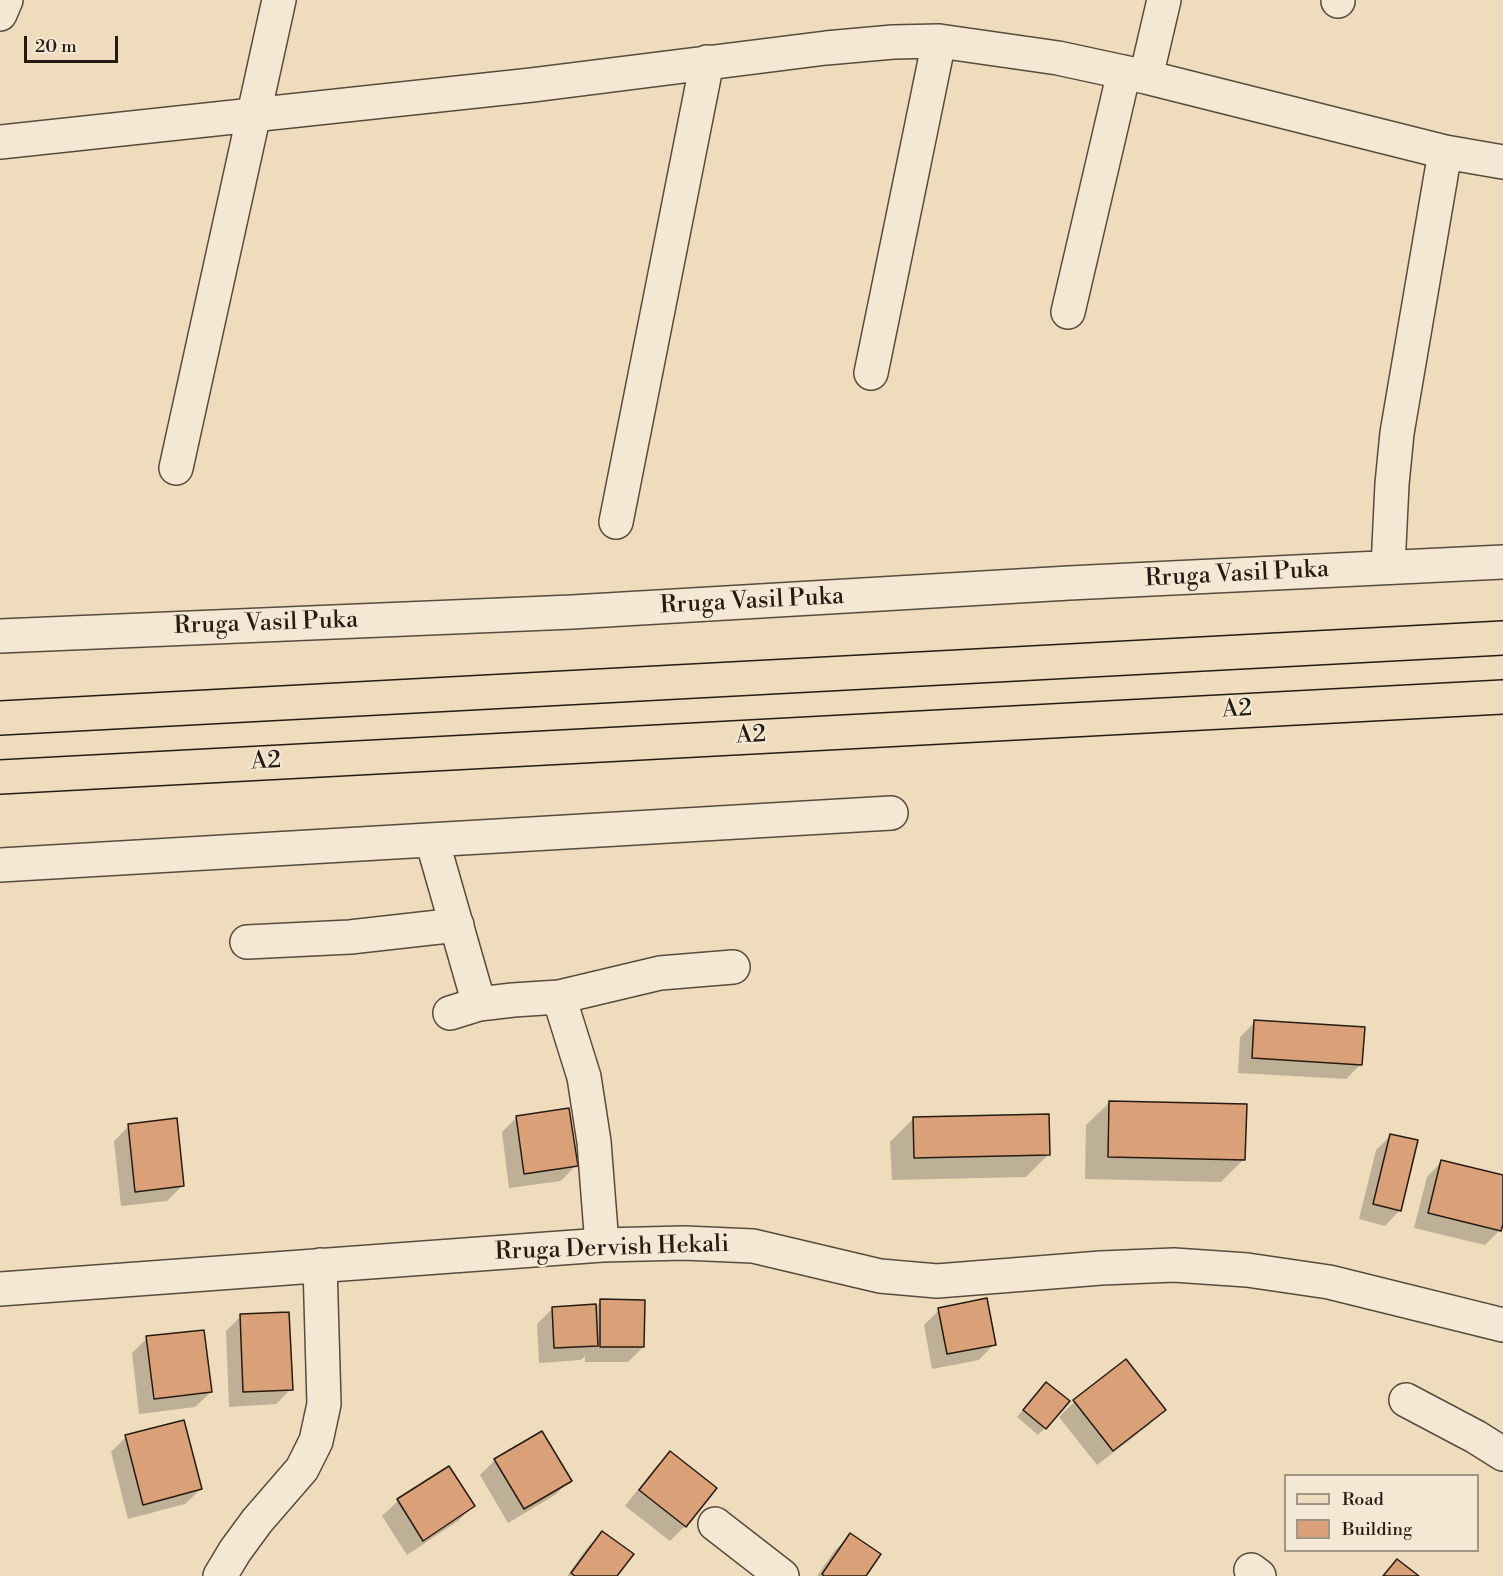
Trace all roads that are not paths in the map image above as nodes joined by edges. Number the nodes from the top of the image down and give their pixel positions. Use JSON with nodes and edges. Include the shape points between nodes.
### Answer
{"nodes":[{"id":1,"x":6,"y":0,"type":"edge"},
{"id":2,"x":279,"y":0,"type":"edge"},
{"id":3,"x":1164,"y":0,"type":"edge"},
{"id":4,"x":0,"y":14,"type":"edge"},
{"id":5,"x":939,"y":41,"type":"junction"},
{"id":6,"x":707,"y":62,"type":"junction"},
{"id":7,"x":1135,"y":75,"type":"junction"},
{"id":8,"x":255,"y":114,"type":"junction"},
{"id":9,"x":0,"y":142,"type":"edge"},
{"id":10,"x":1445,"y":152,"type":"junction"},
{"id":11,"x":1503,"y":162,"type":"edge"},
{"id":12,"x":1068,"y":312,"type":"dead end"},
{"id":13,"x":871,"y":373,"type":"dead end"},
{"id":14,"x":176,"y":468,"type":"dead end"},
{"id":15,"x":616,"y":522,"type":"dead end"},
{"id":16,"x":1503,"y":562,"type":"edge"},
{"id":17,"x":1388,"y":567,"type":"junction"},
{"id":18,"x":0,"y":636,"type":"edge"},
{"id":19,"x":1503,"y":638,"type":"edge"},
{"id":20,"x":1503,"y":697,"type":"edge"},
{"id":21,"x":0,"y":718,"type":"edge"},
{"id":22,"x":0,"y":777,"type":"edge"},
{"id":23,"x":891,"y":813,"type":"dead end"},
{"id":24,"x":432,"y":840,"type":"junction"},
{"id":25,"x":0,"y":865,"type":"edge"},
{"id":26,"x":457,"y":925,"type":"junction"},
{"id":27,"x":247,"y":942,"type":"dead end"},
{"id":28,"x":733,"y":967,"type":"dead end"},
{"id":29,"x":559,"y":997,"type":"junction"},
{"id":30,"x":602,"y":1245,"type":"junction"},
{"id":31,"x":320,"y":1265,"type":"junction"},
{"id":32,"x":0,"y":1289,"type":"edge"},
{"id":33,"x":1503,"y":1325,"type":"edge"},
{"id":34,"x":1406,"y":1400,"type":"dead end"},
{"id":35,"x":1503,"y":1454,"type":"edge"},
{"id":36,"x":715,"y":1524,"type":"dead end"},
{"id":37,"x":220,"y":1576,"type":"edge"},
{"id":38,"x":782,"y":1576,"type":"edge"}],
"edges":[{"from":1,"to":4,"type":"street"},
{"from":2,"to":8,"type":"street"},
{"from":3,"to":7,"type":"street"},
{"from":5,"to":6,"type":"street","via":[[893,42]]},
{"from":5,"to":7,"type":"street","via":[[1058,58]]},
{"from":5,"to":13,"type":"street"},
{"from":6,"to":8,"type":"street"},
{"from":6,"to":15,"type":"street"},
{"from":7,"to":10,"type":"street"},
{"from":7,"to":12,"type":"street"},
{"from":8,"to":9,"type":"street"},
{"from":8,"to":14,"type":"street"},
{"from":10,"to":11,"type":"street"},
{"from":10,"to":17,"type":"street","via":[[1397,434]]},
{"from":16,"to":17,"type":"street","name":"Rruga Vasil Puka"},
{"from":17,"to":18,"type":"street","name":"Rruga Vasil Puka","via":[[572,612]]},
{"from":19,"to":21,"type":"main road"},
{"from":20,"to":22,"type":"main road","name":"A2"},
{"from":23,"to":24,"type":"street"},
{"from":24,"to":25,"type":"street"},
{"from":24,"to":26,"type":"street"},
{"from":26,"to":27,"type":"street","via":[[350,937]]},
{"from":26,"to":29,"type":"street","via":[[464,1009]]},
{"from":28,"to":29,"type":"street","via":[[660,973]]},
{"from":29,"to":30,"type":"street","via":[[584,1077],[594,1142]]},
{"from":30,"to":31,"type":"street","name":"Rruga Dervish Hekali"},
{"from":30,"to":33,"type":"street","name":"Rruga Dervish Hekali","via":[[753,1246],[880,1276],[937,1281],[1174,1265],[1247,1270],[1329,1282]]},
{"from":31,"to":32,"type":"street","name":"Rruga Dervish Hekali"},
{"from":31,"to":37,"type":"street","via":[[324,1404],[316,1441],[302,1469],[256,1521]]},
{"from":34,"to":35,"type":"street"},
{"from":36,"to":38,"type":"street"}]}
